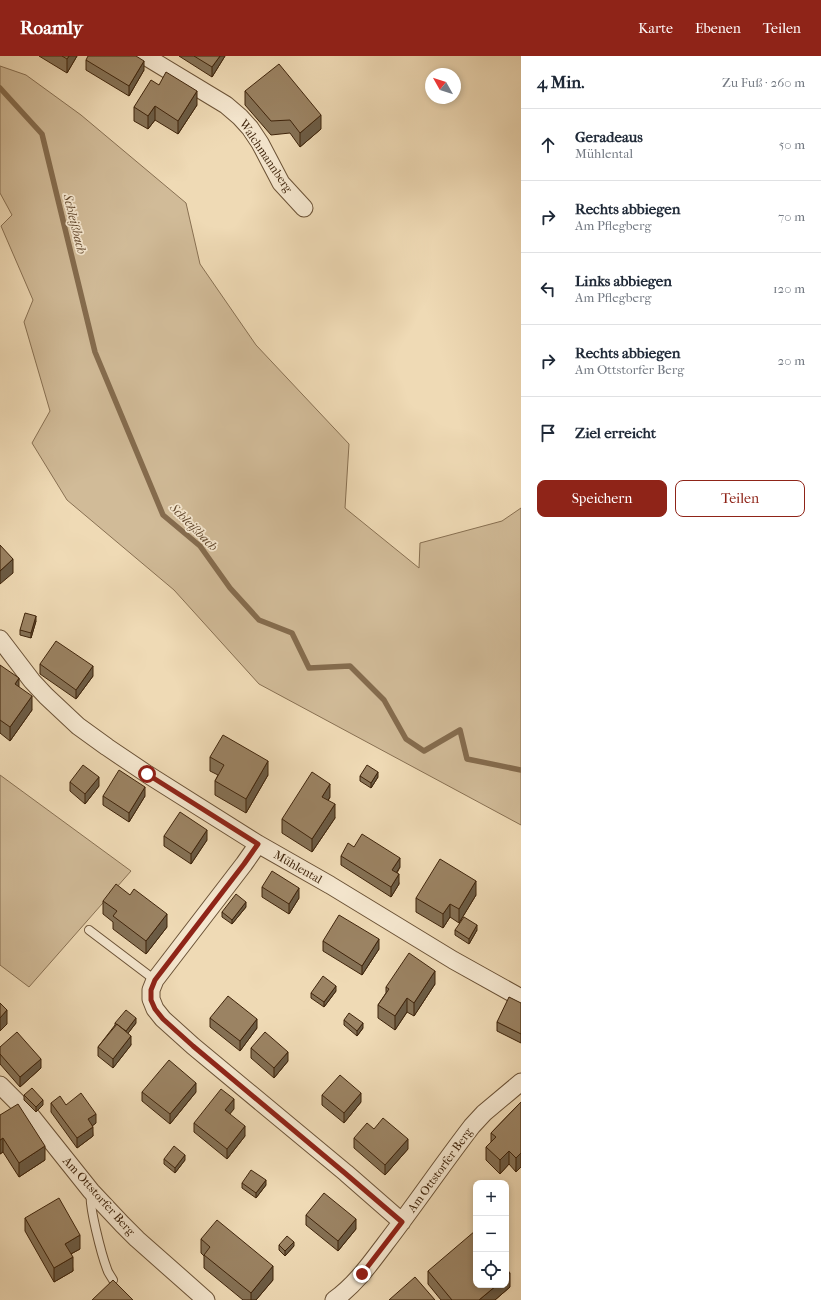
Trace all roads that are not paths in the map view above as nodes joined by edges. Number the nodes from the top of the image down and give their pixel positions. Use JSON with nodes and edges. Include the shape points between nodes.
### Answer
{"nodes":[{"id":1,"x":145,"y":56,"type":"edge"},
{"id":2,"x":304,"y":208,"type":"dead end"},
{"id":3,"x":0,"y":639,"type":"edge"},
{"id":4,"x":258,"y":844,"type":"junction"},
{"id":5,"x":89,"y":930,"type":"dead end"},
{"id":6,"x":155,"y":980,"type":"junction"},
{"id":7,"x":521,"y":998,"type":"edge"},
{"id":8,"x":521,"y":1082,"type":"edge"},
{"id":9,"x":0,"y":1085,"type":"edge"},
{"id":10,"x":91,"y":1191,"type":"junction"},
{"id":11,"x":402,"y":1222,"type":"junction"},
{"id":12,"x":113,"y":1280,"type":"edge"},
{"id":13,"x":206,"y":1300,"type":"edge"},
{"id":14,"x":334,"y":1300,"type":"edge"}],
"edges":[{"from":1,"to":2,"type":"street","name":"Walchmannberg","via":[[226,105],[240,117],[260,143],[281,183]]},
{"from":3,"to":4,"type":"street","name":"Mühlental","via":[[41,691],[78,726],[147,774]]},
{"from":4,"to":6,"type":"street"},
{"from":4,"to":7,"type":"street","name":"Mühlental"},
{"from":5,"to":6,"type":"lane"},
{"from":6,"to":11,"type":"street","via":[[151,1000],[163,1019]]},
{"from":8,"to":11,"type":"street","name":"Am Ottstorfer Berg","via":[[472,1126]]},
{"from":9,"to":10,"type":"street","name":"Am Ottstorfer Berg","via":[[32,1117]]},
{"from":10,"to":12,"type":"lane","via":[[90,1203],[104,1260]]},
{"from":10,"to":13,"type":"street","name":"Am Ottstorfer Berg","via":[[138,1239]]},
{"from":11,"to":14,"type":"street","name":"Am Ottstorfer Berg","via":[[362,1274]]}]}
